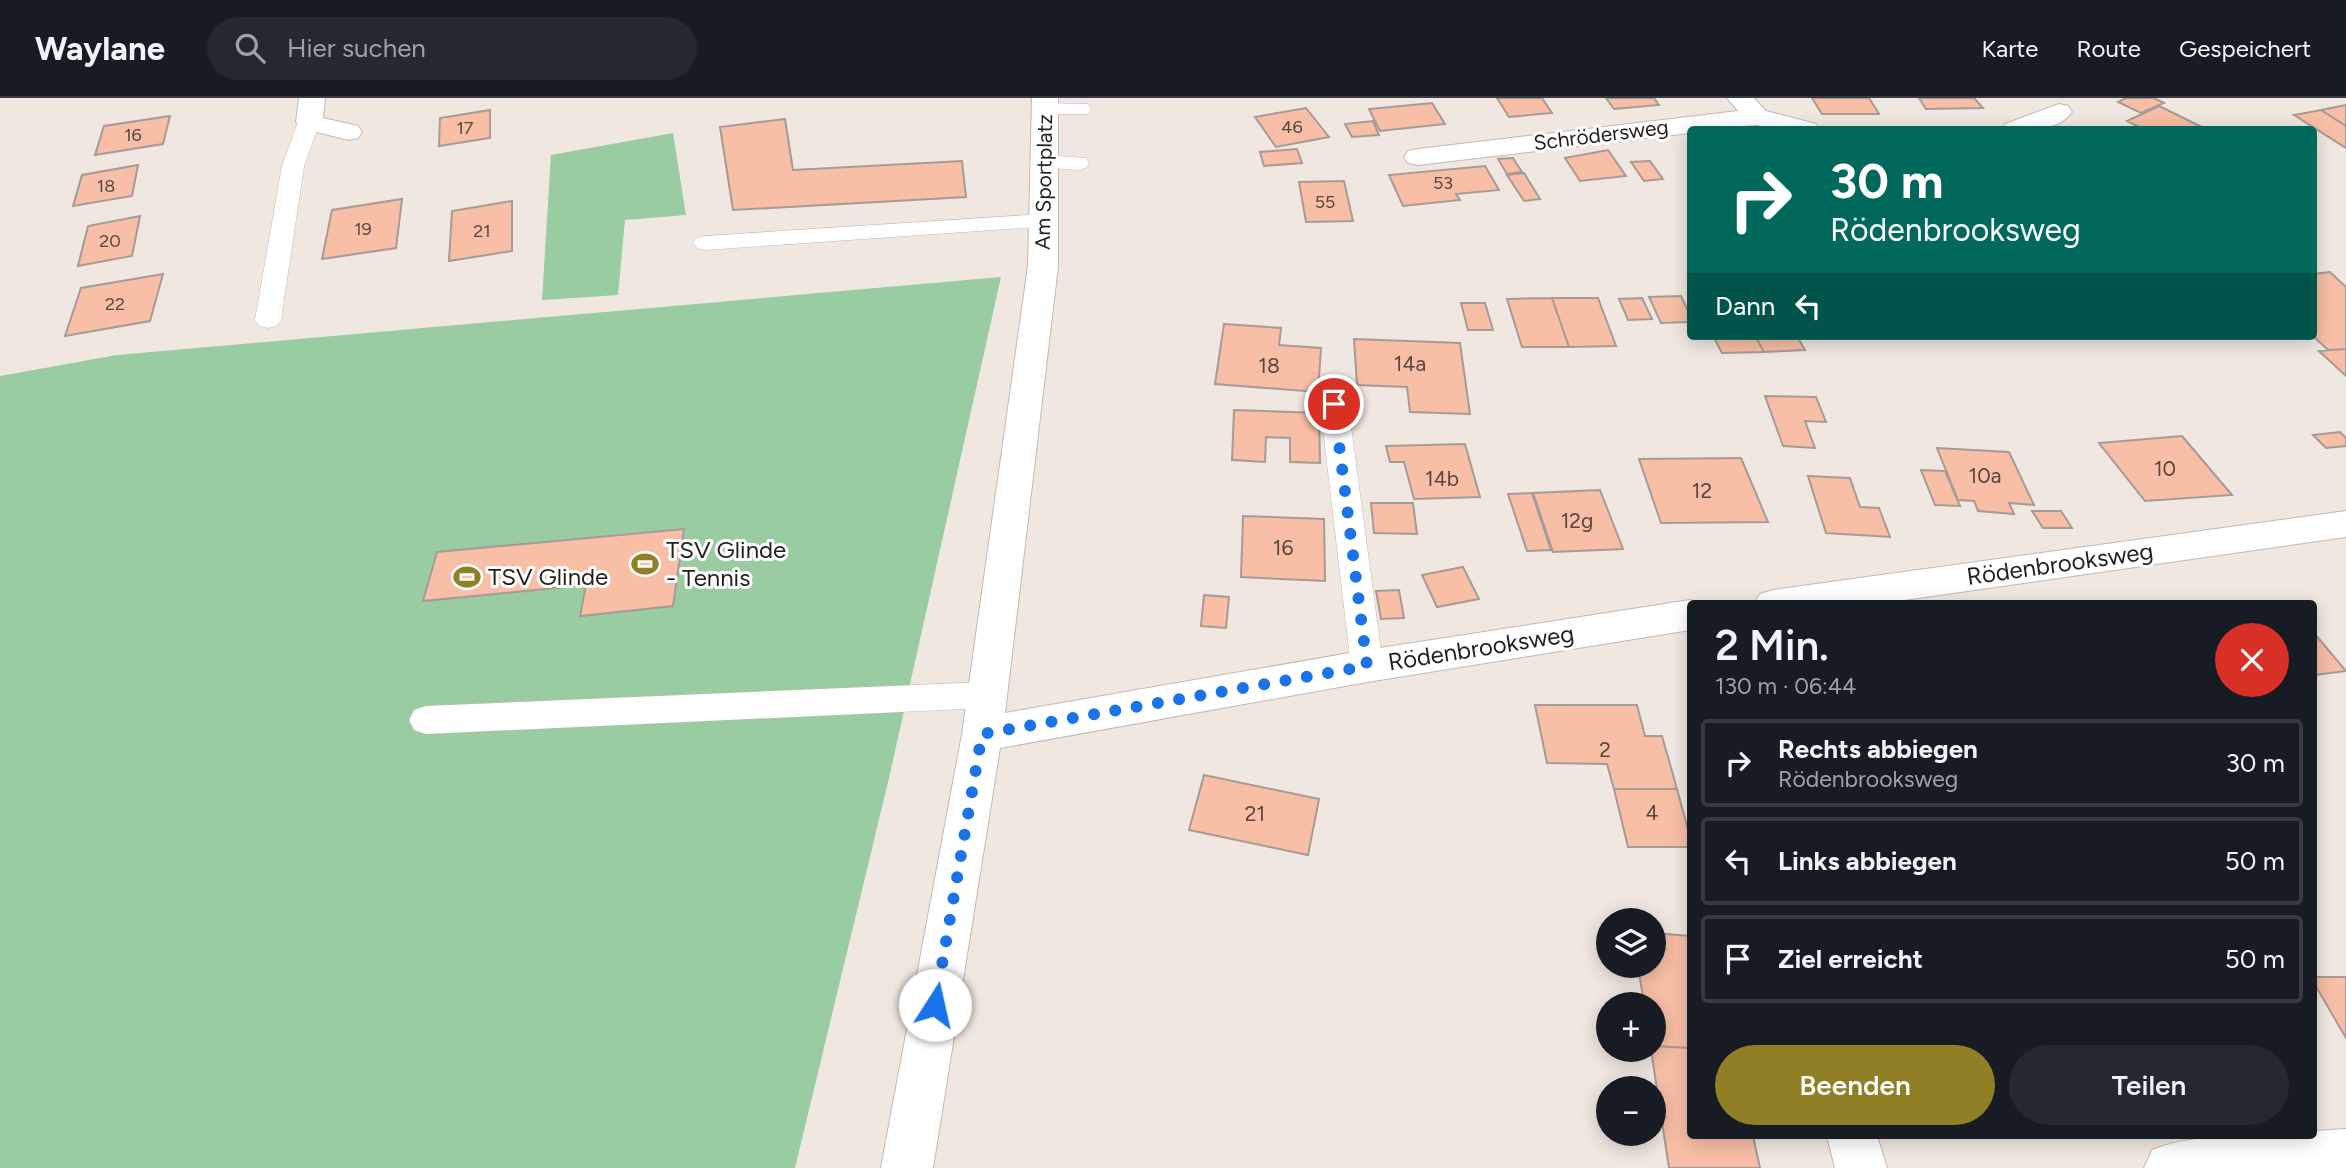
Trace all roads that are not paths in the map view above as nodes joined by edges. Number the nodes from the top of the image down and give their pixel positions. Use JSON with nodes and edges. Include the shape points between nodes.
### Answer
{"nodes":[{"id":1,"x":1045,"y":104,"type":"edge"},
{"id":2,"x":1749,"y":108,"type":"edge"},
{"id":3,"x":1080,"y":109,"type":"dead end"},
{"id":4,"x":310,"y":110,"type":"edge"},
{"id":5,"x":2059,"y":112,"type":"dead end"},
{"id":6,"x":1796,"y":126,"type":"edge"},
{"id":7,"x":2024,"y":126,"type":"edge"},
{"id":8,"x":349,"y":132,"type":"dead end"},
{"id":9,"x":1418,"y":157,"type":"dead end"},
{"id":10,"x":1044,"y":162,"type":"junction"},
{"id":11,"x":1078,"y":163,"type":"dead end"},
{"id":12,"x":1043,"y":220,"type":"junction"},
{"id":13,"x":705,"y":243,"type":"dead end"},
{"id":14,"x":268,"y":320,"type":"dead end"},
{"id":15,"x":1334,"y":404,"type":"dead end"},
{"id":16,"x":2346,"y":524,"type":"edge"},
{"id":17,"x":1802,"y":600,"type":"edge"},
{"id":18,"x":1687,"y":615,"type":"edge"},
{"id":19,"x":1367,"y":666,"type":"junction"},
{"id":20,"x":984,"y":714,"type":"junction"},
{"id":21,"x":426,"y":720,"type":"dead end"},
{"id":22,"x":1853,"y":1139,"type":"edge"},
{"id":23,"x":2346,"y":1154,"type":"edge"},
{"id":24,"x":907,"y":1168,"type":"edge"},
{"id":25,"x":1861,"y":1168,"type":"edge"},
{"id":26,"x":2170,"y":1168,"type":"edge"}],
"edges":[{"from":1,"to":3,"type":"lane"},
{"from":1,"to":10,"type":"street","name":"Am Sportplatz"},
{"from":2,"to":6,"type":"street"},
{"from":2,"to":9,"type":"street","name":"Schrödersweg"},
{"from":4,"to":8,"type":"street"},
{"from":4,"to":14,"type":"lane","via":[[293,166]]},
{"from":5,"to":7,"type":"street"},
{"from":10,"to":11,"type":"lane"},
{"from":10,"to":12,"type":"street","name":"Am Sportplatz"},
{"from":12,"to":13,"type":"lane"},
{"from":12,"to":20,"type":"street","name":"Am Sportplatz","via":[[1043,267]]},
{"from":15,"to":19,"type":"lane"},
{"from":16,"to":17,"type":"street","name":"Rödenbrooksweg"},
{"from":18,"to":19,"type":"street","name":"Rödenbrooksweg"},
{"from":19,"to":20,"type":"street","name":"Rödenbrooksweg"},
{"from":20,"to":21,"type":"lane"},
{"from":20,"to":24,"type":"street","name":"Am Sportplatz"},
{"from":22,"to":25,"type":"street"},
{"from":23,"to":26,"type":"street"}]}
